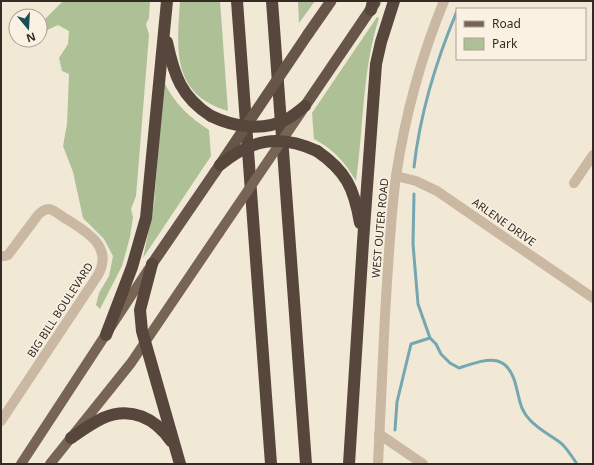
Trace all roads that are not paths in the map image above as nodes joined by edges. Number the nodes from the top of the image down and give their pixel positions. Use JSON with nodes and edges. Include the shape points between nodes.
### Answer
{"nodes":[{"id":1,"x":167,"y":1,"type":"edge"},
{"id":2,"x":237,"y":1,"type":"edge"},
{"id":3,"x":272,"y":1,"type":"edge"},
{"id":4,"x":331,"y":1,"type":"edge"},
{"id":5,"x":394,"y":1,"type":"edge"},
{"id":6,"x":444,"y":1,"type":"edge"},
{"id":7,"x":373,"y":4,"type":"edge"},
{"id":8,"x":165,"y":29,"type":"junction"},
{"id":9,"x":305,"y":106,"type":"junction"},
{"id":10,"x":246,"y":126,"type":"junction"},
{"id":11,"x":282,"y":141,"type":"junction"},
{"id":12,"x":593,"y":155,"type":"edge"},
{"id":13,"x":217,"y":169,"type":"junction"},
{"id":14,"x":396,"y":176,"type":"junction"},
{"id":15,"x":574,"y":183,"type":"dead end"},
{"id":16,"x":363,"y":242,"type":"junction"},
{"id":17,"x":1,"y":256,"type":"edge"},
{"id":18,"x":152,"y":264,"type":"junction"},
{"id":19,"x":593,"y":298,"type":"edge"},
{"id":20,"x":106,"y":335,"type":"junction"},
{"id":21,"x":145,"y":343,"type":"junction"},
{"id":22,"x":1,"y":421,"type":"edge"},
{"id":23,"x":379,"y":434,"type":"junction"},
{"id":24,"x":71,"y":438,"type":"junction"},
{"id":25,"x":175,"y":446,"type":"junction"},
{"id":26,"x":21,"y":464,"type":"edge"},
{"id":27,"x":50,"y":464,"type":"edge"},
{"id":28,"x":180,"y":464,"type":"edge"},
{"id":29,"x":271,"y":464,"type":"edge"},
{"id":30,"x":306,"y":464,"type":"edge"},
{"id":31,"x":349,"y":464,"type":"edge"},
{"id":32,"x":378,"y":464,"type":"edge"},
{"id":33,"x":422,"y":464,"type":"edge"}],
"edges":[{"from":1,"to":8,"type":"highway"},
{"from":2,"to":29,"type":"highway"},
{"from":3,"to":30,"type":"highway"},
{"from":4,"to":10,"type":"highway","bridge":true},
{"from":5,"to":16,"type":"highway","via":[[376,64]]},
{"from":6,"to":14,"type":"street","name":"WEST OUTER ROAD","via":[[416,81]]},
{"from":7,"to":9,"type":"highway"},
{"from":8,"to":10,"type":"highway","bridge":true,"via":[[170,58],[182,88],[200,109],[211,116]]},
{"from":8,"to":20,"type":"highway","via":[[146,218],[132,267]]},
{"from":9,"to":10,"type":"highway","bridge":true,"via":[[286,120],[265,126]]},
{"from":9,"to":11,"type":"main road","bridge":true},
{"from":10,"to":13,"type":"highway","bridge":true},
{"from":11,"to":13,"type":"highway","bridge":true,"via":[[270,141],[247,147],[236,152]]},
{"from":11,"to":16,"type":"highway","bridge":true,"via":[[298,143],[317,151],[342,173],[356,202]]},
{"from":11,"to":21,"type":"main road","bridge":true},
{"from":12,"to":15,"type":"street"},
{"from":13,"to":18,"type":"highway"},
{"from":14,"to":19,"type":"street","name":"ARLENE DRIVE","via":[[416,181],[437,191]]},
{"from":14,"to":23,"type":"street","name":"WEST OUTER ROAD","via":[[388,262]]},
{"from":16,"to":31,"type":"highway"},
{"from":17,"to":22,"type":"street","name":"BIG BILL BOULEVARD","via":[[8,255],[44,210],[53,211],[94,239],[102,250],[103,262],[94,282]]},
{"from":18,"to":20,"type":"main road"},
{"from":18,"to":21,"type":"highway","via":[[140,310]]},
{"from":20,"to":26,"type":"main road"},
{"from":21,"to":24,"type":"main road"},
{"from":21,"to":25,"type":"highway"},
{"from":23,"to":32,"type":"street","name":"WEST OUTER ROAD"},
{"from":23,"to":33,"type":"street"},
{"from":24,"to":25,"type":"highway","via":[[103,418],[120,413],[137,414],[163,430]]},
{"from":24,"to":27,"type":"main road"},
{"from":25,"to":28,"type":"highway"}]}
